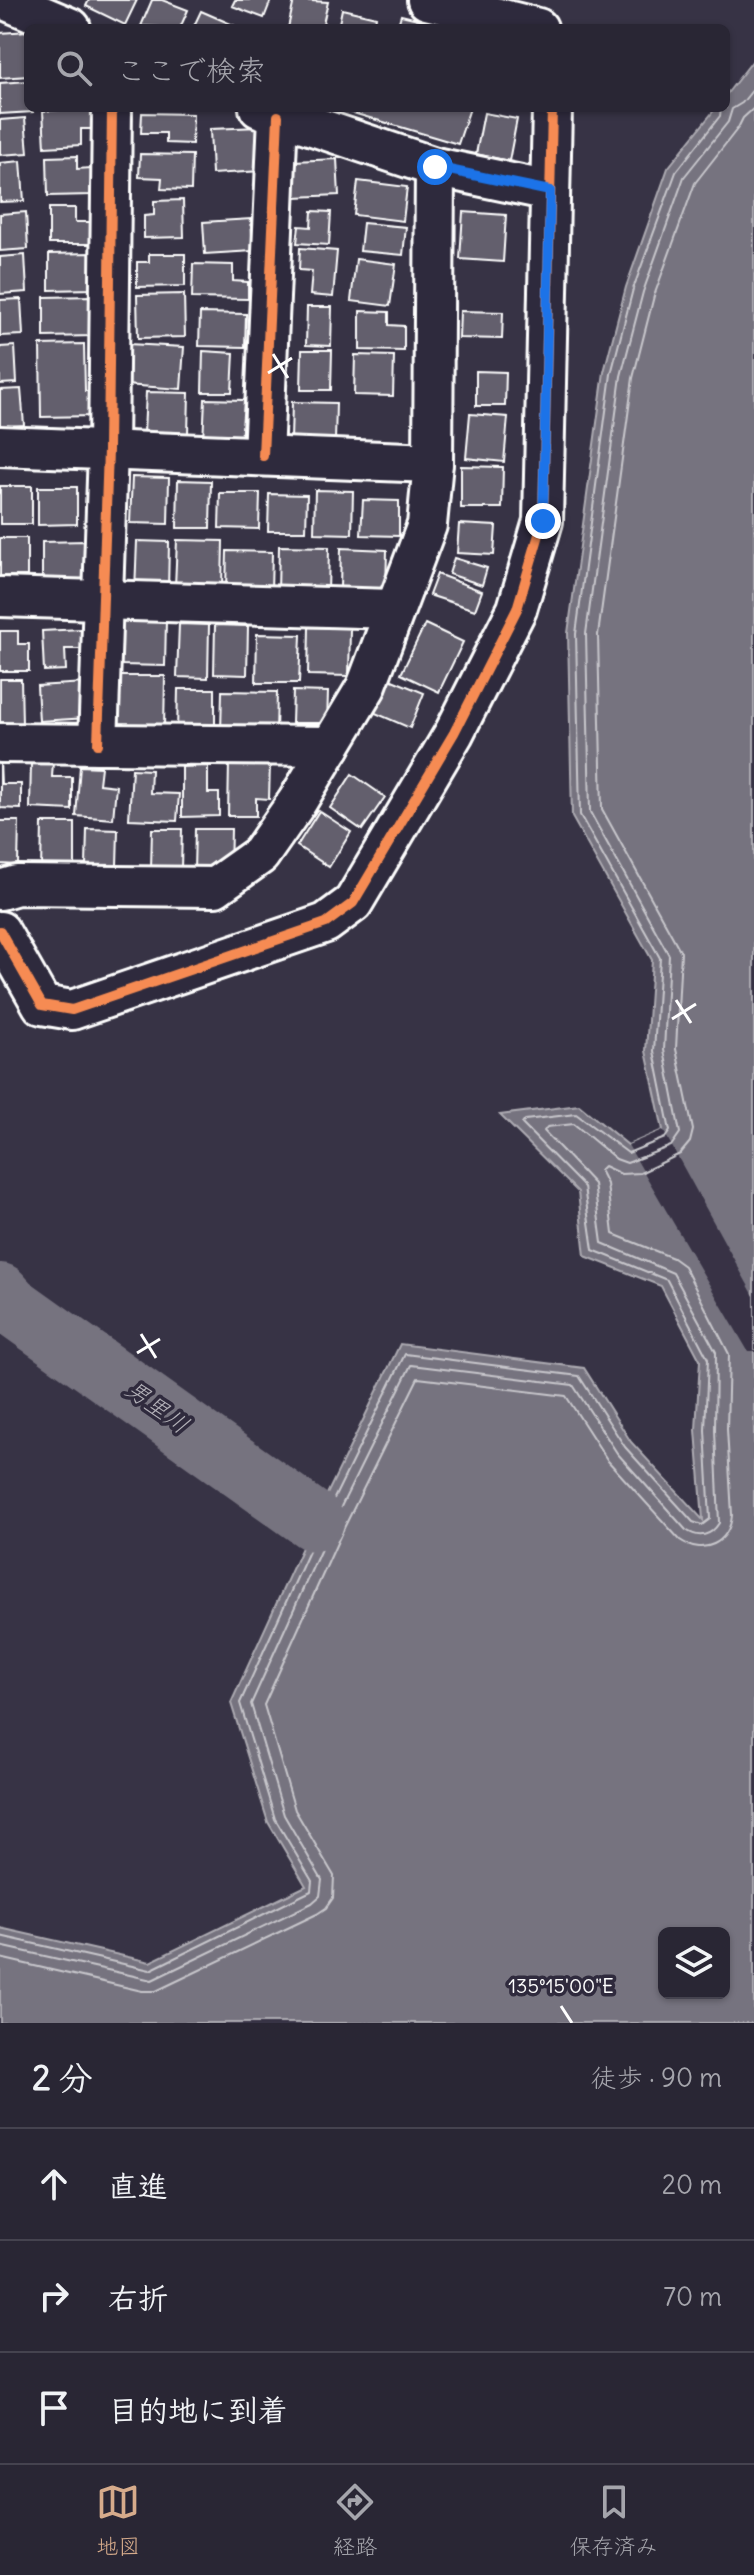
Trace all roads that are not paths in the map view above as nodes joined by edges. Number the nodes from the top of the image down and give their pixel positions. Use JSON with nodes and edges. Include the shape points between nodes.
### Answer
{"nodes":[{"id":1,"x":5,"y":0,"type":"edge"},
{"id":2,"x":541,"y":0,"type":"edge"},
{"id":3,"x":436,"y":2,"type":"edge"},
{"id":4,"x":62,"y":24,"type":"edge"},
{"id":5,"x":522,"y":24,"type":"edge"},
{"id":6,"x":545,"y":24,"type":"edge"},
{"id":7,"x":112,"y":112,"type":"edge"},
{"id":8,"x":268,"y":112,"type":"edge"},
{"id":9,"x":552,"y":112,"type":"edge"},
{"id":10,"x":435,"y":167,"type":"junction"},
{"id":11,"x":550,"y":191,"type":"junction"},
{"id":12,"x":0,"y":446,"type":"edge"},
{"id":13,"x":108,"y":450,"type":"junction"},
{"id":14,"x":263,"y":456,"type":"junction"},
{"id":15,"x":433,"y":463,"type":"junction"},
{"id":16,"x":0,"y":597,"type":"edge"},
{"id":17,"x":104,"y":600,"type":"junction"},
{"id":18,"x":393,"y":609,"type":"junction"},
{"id":19,"x":0,"y":743,"type":"edge"},
{"id":20,"x":98,"y":744,"type":"junction"},
{"id":21,"x":331,"y":746,"type":"junction"},
{"id":22,"x":0,"y":890,"type":"edge"},
{"id":23,"x":0,"y":931,"type":"edge"}],
"edges":[{"from":1,"to":4,"type":"street"},
{"from":2,"to":6,"type":"street"},
{"from":3,"to":5,"type":"street"},
{"from":7,"to":13,"type":"street"},
{"from":8,"to":10,"type":"street"},
{"from":8,"to":14,"type":"street"},
{"from":9,"to":11,"type":"street"},
{"from":10,"to":11,"type":"street"},
{"from":10,"to":15,"type":"street"},
{"from":11,"to":23,"type":"street","via":[[543,521],[517,609],[498,650],[353,903],[326,923],[72,1010],[42,1005]]},
{"from":12,"to":13,"type":"street"},
{"from":13,"to":14,"type":"street"},
{"from":13,"to":17,"type":"street"},
{"from":14,"to":15,"type":"street"},
{"from":15,"to":18,"type":"street","via":[[427,525]]},
{"from":16,"to":17,"type":"street"},
{"from":17,"to":18,"type":"street"},
{"from":17,"to":20,"type":"street"},
{"from":18,"to":21,"type":"street","via":[[366,687]]},
{"from":19,"to":20,"type":"street"},
{"from":20,"to":21,"type":"street"},
{"from":21,"to":22,"type":"street","via":[[260,855],[215,887],[17,885]]}]}
